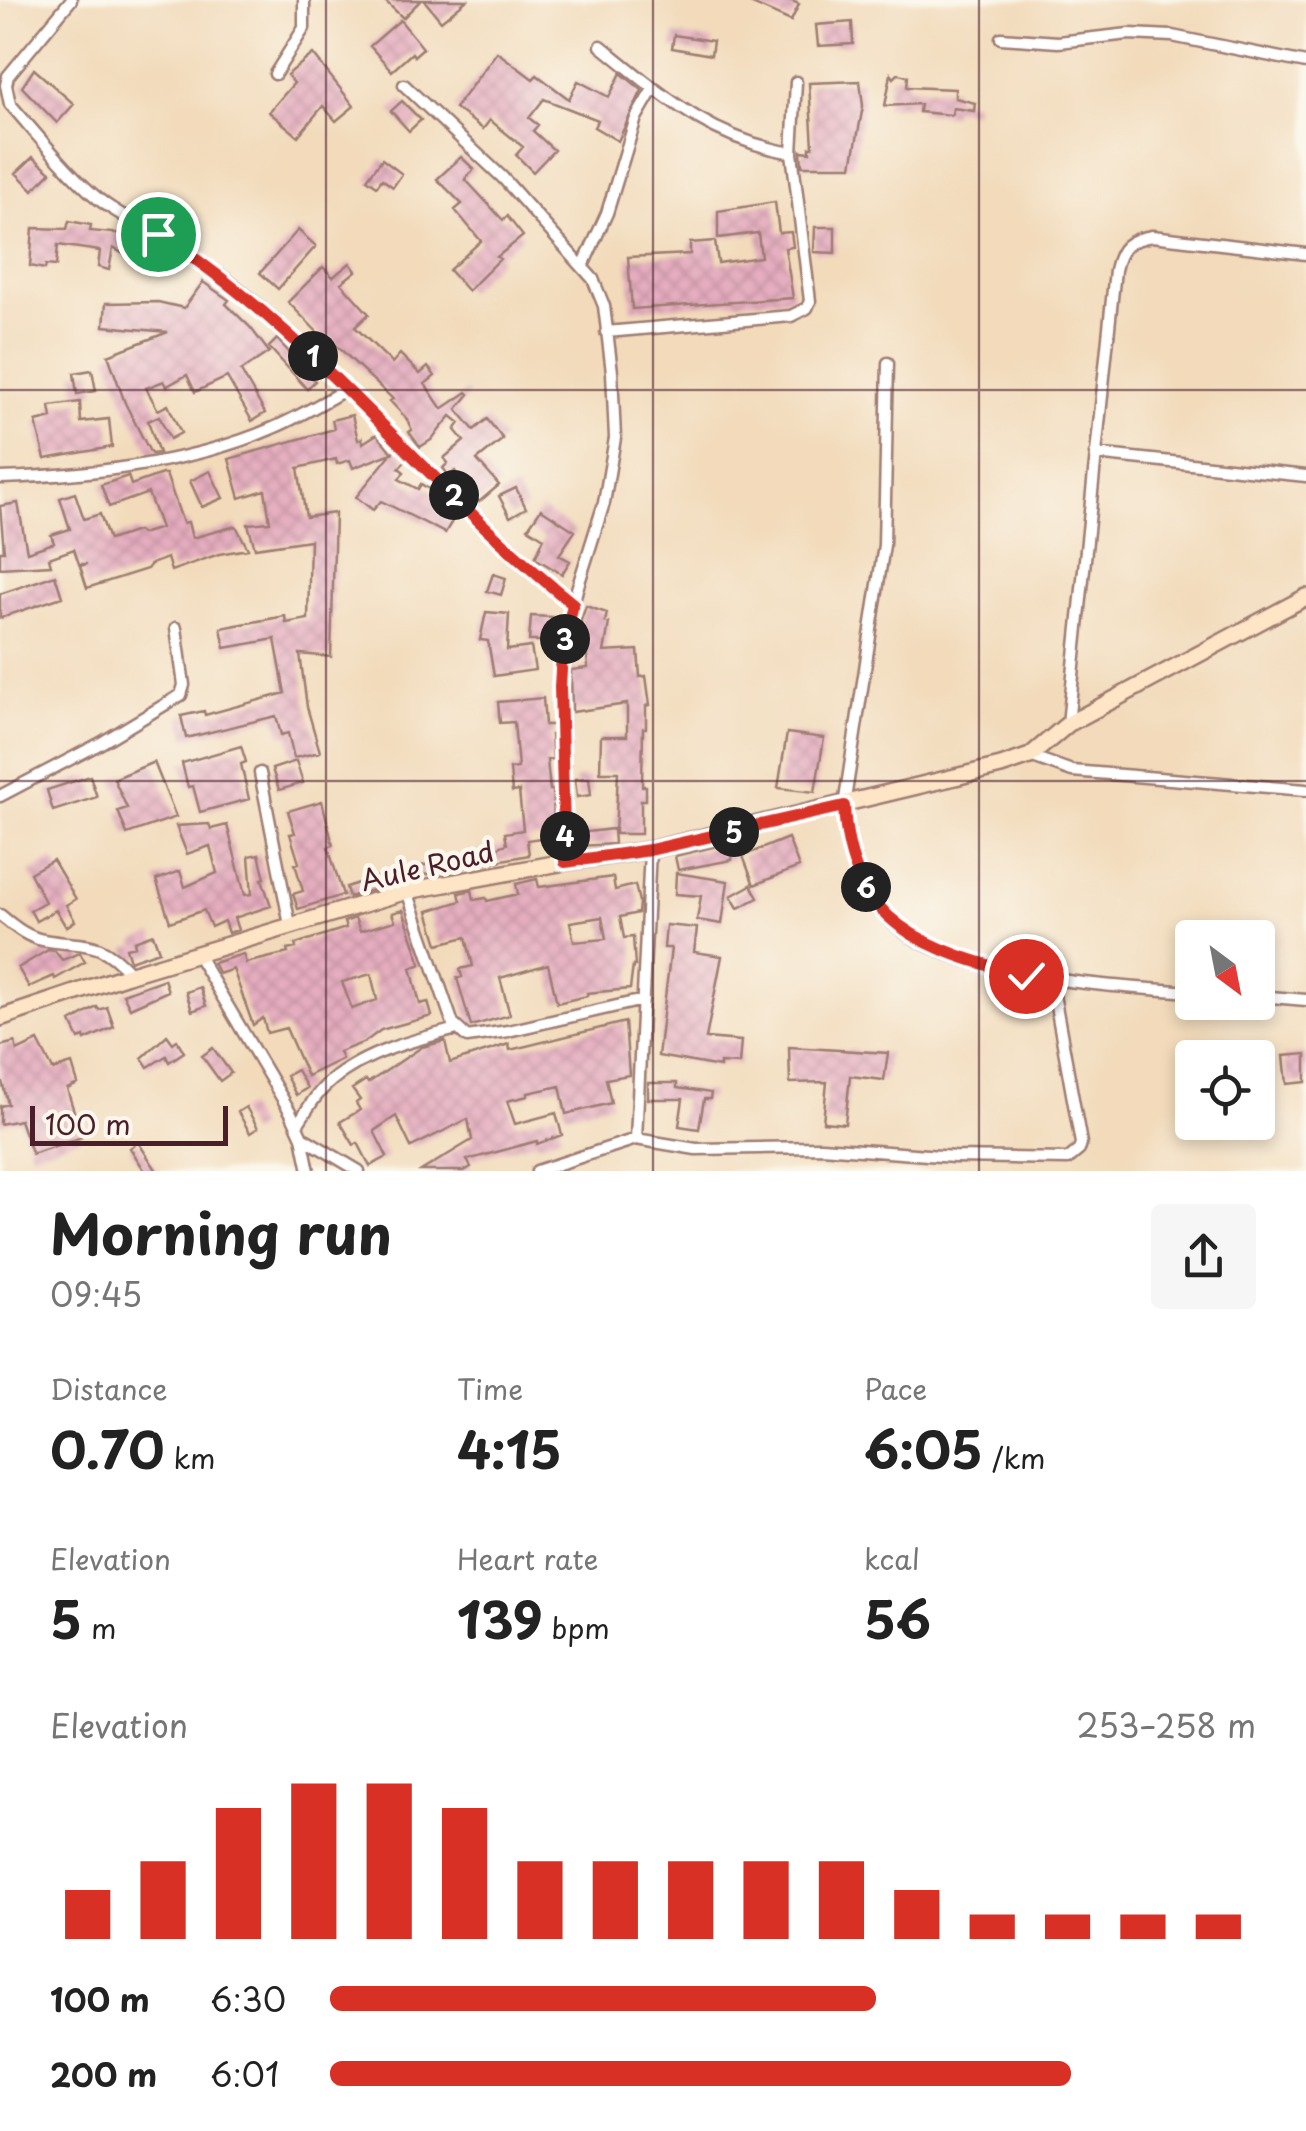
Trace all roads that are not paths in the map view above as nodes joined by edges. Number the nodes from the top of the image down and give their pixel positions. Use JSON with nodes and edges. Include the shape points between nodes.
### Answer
{"nodes":[{"id":1,"x":71,"y":0,"type":"edge"},
{"id":2,"x":304,"y":0,"type":"edge"},
{"id":3,"x":1002,"y":38,"type":"dead end"},
{"id":4,"x":600,"y":46,"type":"dead end"},
{"id":5,"x":1306,"y":63,"type":"edge"},
{"id":6,"x":275,"y":74,"type":"dead end"},
{"id":7,"x":796,"y":82,"type":"dead end"},
{"id":8,"x":404,"y":85,"type":"dead end"},
{"id":9,"x":653,"y":89,"type":"junction"},
{"id":10,"x":792,"y":153,"type":"junction"},
{"id":11,"x":1306,"y":254,"type":"edge"},
{"id":12,"x":583,"y":266,"type":"junction"},
{"id":13,"x":606,"y":332,"type":"junction"},
{"id":14,"x":888,"y":363,"type":"dead end"},
{"id":15,"x":348,"y":388,"type":"junction"},
{"id":16,"x":1095,"y":454,"type":"junction"},
{"id":17,"x":1306,"y":476,"type":"edge"},
{"id":18,"x":0,"y":478,"type":"edge"},
{"id":19,"x":1306,"y":597,"type":"edge"},
{"id":20,"x":573,"y":604,"type":"junction"},
{"id":21,"x":176,"y":628,"type":"dead end"},
{"id":22,"x":1068,"y":724,"type":"junction"},
{"id":23,"x":1030,"y":756,"type":"junction"},
{"id":24,"x":260,"y":774,"type":"dead end"},
{"id":25,"x":1306,"y":790,"type":"edge"},
{"id":26,"x":0,"y":796,"type":"edge"},
{"id":27,"x":844,"y":806,"type":"junction"},
{"id":28,"x":650,"y":850,"type":"junction"},
{"id":29,"x":565,"y":862,"type":"junction"},
{"id":30,"x":407,"y":891,"type":"junction"},
{"id":31,"x":0,"y":915,"type":"edge"},
{"id":32,"x":290,"y":925,"type":"junction"},
{"id":33,"x":197,"y":954,"type":"junction"},
{"id":34,"x":131,"y":974,"type":"junction"},
{"id":35,"x":1051,"y":978,"type":"junction"},
{"id":36,"x":1175,"y":990,"type":"edge"},
{"id":37,"x":1275,"y":997,"type":"edge"},
{"id":38,"x":643,"y":1000,"type":"junction"},
{"id":39,"x":1306,"y":1000,"type":"edge"},
{"id":40,"x":2,"y":1014,"type":"edge"},
{"id":41,"x":456,"y":1029,"type":"junction"},
{"id":42,"x":296,"y":1125,"type":"junction"},
{"id":43,"x":302,"y":1137,"type":"junction"},
{"id":44,"x":636,"y":1139,"type":"junction"},
{"id":45,"x":567,"y":1166,"type":"edge"},
{"id":46,"x":309,"y":1171,"type":"edge"},
{"id":47,"x":359,"y":1171,"type":"edge"},
{"id":48,"x":537,"y":1171,"type":"edge"}],
"edges":[{"from":1,"to":15,"type":"street","via":[[8,76],[10,104],[102,201],[243,292]]},
{"from":2,"to":6,"type":"street","via":[[304,28]]},
{"from":3,"to":5,"type":"street","via":[[1058,42],[1162,35]]},
{"from":4,"to":9,"type":"street"},
{"from":7,"to":10,"type":"street"},
{"from":8,"to":12,"type":"street"},
{"from":9,"to":10,"type":"street","via":[[730,137]]},
{"from":9,"to":12,"type":"street","via":[[636,118]]},
{"from":10,"to":13,"type":"street","via":[[807,308],[790,316]]},
{"from":11,"to":16,"type":"street","via":[[1152,236],[1128,242],[1114,270]]},
{"from":12,"to":13,"type":"street","via":[[600,291]]},
{"from":13,"to":20,"type":"street","via":[[612,456]]},
{"from":14,"to":27,"type":"street","via":[[884,545]]},
{"from":15,"to":18,"type":"street","via":[[272,428],[195,453]]},
{"from":15,"to":20,"type":"street","via":[[500,542]]},
{"from":16,"to":17,"type":"street"},
{"from":16,"to":22,"type":"street"},
{"from":19,"to":22,"type":"street","name":"Aule Road"},
{"from":20,"to":29,"type":"street","via":[[560,687]]},
{"from":21,"to":26,"type":"street","via":[[181,695]]},
{"from":22,"to":23,"type":"street","name":"Aule Road"},
{"from":23,"to":25,"type":"street","via":[[1072,772]]},
{"from":23,"to":27,"type":"street","name":"Aule Road"},
{"from":24,"to":32,"type":"street"},
{"from":27,"to":28,"type":"street","name":"Aule Road"},
{"from":27,"to":35,"type":"street","via":[[857,868],[893,923],[972,961]]},
{"from":28,"to":29,"type":"street","name":"Aule Road"},
{"from":28,"to":38,"type":"street"},
{"from":29,"to":30,"type":"street","name":"Aule Road"},
{"from":30,"to":32,"type":"street","name":"Aule Road"},
{"from":30,"to":41,"type":"street"},
{"from":31,"to":34,"type":"street","via":[[32,936],[94,945]]},
{"from":32,"to":33,"type":"street","name":"Aule Road"},
{"from":33,"to":34,"type":"street","name":"Aule Road"},
{"from":33,"to":42,"type":"street"},
{"from":34,"to":40,"type":"street","name":"Aule Road"},
{"from":35,"to":36,"type":"street"},
{"from":35,"to":44,"type":"street","via":[[1081,1143],[1068,1160],[820,1147],[696,1150]]},
{"from":37,"to":39,"type":"street"},
{"from":38,"to":41,"type":"street","via":[[486,1035],[467,1037]]},
{"from":38,"to":44,"type":"street"},
{"from":41,"to":42,"type":"street","via":[[348,1069],[319,1092]]},
{"from":42,"to":43,"type":"street"},
{"from":43,"to":46,"type":"street"},
{"from":43,"to":47,"type":"street"},
{"from":44,"to":45,"type":"street"},
{"from":45,"to":48,"type":"street"}]}
